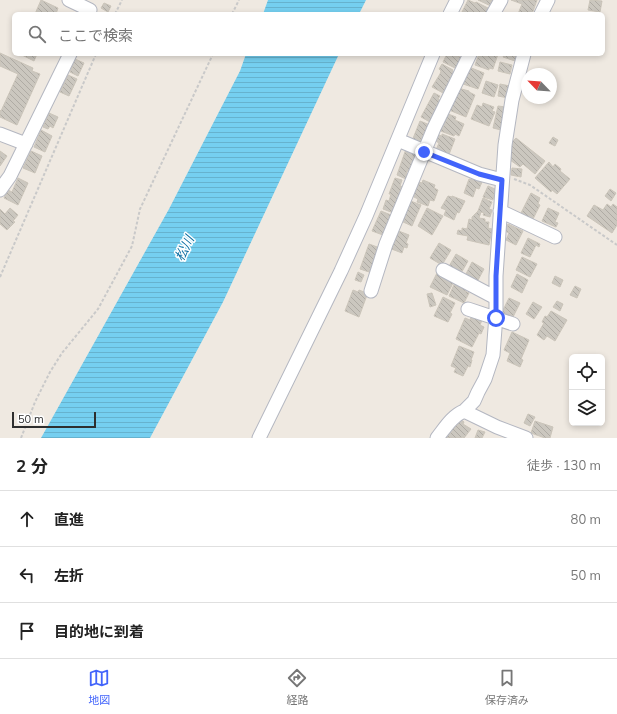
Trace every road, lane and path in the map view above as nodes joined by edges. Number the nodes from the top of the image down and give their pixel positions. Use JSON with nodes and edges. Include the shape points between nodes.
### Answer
{"nodes":[{"id":1,"x":69,"y":0,"type":"edge"},
{"id":2,"x":122,"y":0,"type":"edge"},
{"id":3,"x":239,"y":0,"type":"edge"},
{"id":4,"x":457,"y":0,"type":"edge"},
{"id":5,"x":501,"y":0,"type":"edge"},
{"id":6,"x":548,"y":0,"type":"edge"},
{"id":7,"x":91,"y":8,"type":"edge"},
{"id":8,"x":116,"y":12,"type":"edge"},
{"id":9,"x":233,"y":12,"type":"edge"},
{"id":10,"x":451,"y":12,"type":"edge"},
{"id":11,"x":494,"y":12,"type":"edge"},
{"id":12,"x":542,"y":12,"type":"edge"},
{"id":13,"x":69,"y":56,"type":"edge"},
{"id":14,"x":95,"y":56,"type":"edge"},
{"id":15,"x":212,"y":56,"type":"edge"},
{"id":16,"x":432,"y":56,"type":"edge"},
{"id":17,"x":469,"y":56,"type":"edge"},
{"id":18,"x":523,"y":56,"type":"edge"},
{"id":19,"x":0,"y":134,"type":"edge"},
{"id":20,"x":398,"y":140,"type":"junction"},
{"id":21,"x":26,"y":144,"type":"junction"},
{"id":22,"x":424,"y":152,"type":"junction"},
{"id":23,"x":502,"y":178,"type":"junction"},
{"id":24,"x":0,"y":190,"type":"edge"},
{"id":25,"x":500,"y":211,"type":"junction"},
{"id":26,"x":555,"y":238,"type":"dead end"},
{"id":27,"x":617,"y":245,"type":"edge"},
{"id":28,"x":443,"y":270,"type":"dead end"},
{"id":29,"x":0,"y":277,"type":"edge"},
{"id":30,"x":371,"y":291,"type":"dead end"},
{"id":31,"x":496,"y":298,"type":"junction"},
{"id":32,"x":468,"y":309,"type":"dead end"},
{"id":33,"x":496,"y":318,"type":"junction"},
{"id":34,"x":513,"y":324,"type":"dead end"},
{"id":35,"x":464,"y":411,"type":"junction"},
{"id":36,"x":21,"y":438,"type":"edge"},
{"id":37,"x":259,"y":438,"type":"edge"},
{"id":38,"x":437,"y":438,"type":"edge"},
{"id":39,"x":526,"y":438,"type":"edge"}],
"edges":[{"from":1,"to":7,"type":"street"},
{"from":2,"to":8,"type":"path"},
{"from":3,"to":9,"type":"path"},
{"from":4,"to":10,"type":"street"},
{"from":5,"to":11,"type":"street"},
{"from":6,"to":12,"type":"street"},
{"from":13,"to":21,"type":"street"},
{"from":14,"to":29,"type":"path"},
{"from":15,"to":36,"type":"path","via":[[140,209],[132,246],[98,309],[50,372]]},
{"from":16,"to":20,"type":"street"},
{"from":17,"to":22,"type":"street"},
{"from":18,"to":23,"type":"street","via":[[512,100]]},
{"from":19,"to":21,"type":"street"},
{"from":20,"to":22,"type":"street"},
{"from":20,"to":37,"type":"street","via":[[341,271]]},
{"from":21,"to":24,"type":"street"},
{"from":22,"to":23,"type":"street","via":[[479,174]]},
{"from":22,"to":30,"type":"street","via":[[386,244]]},
{"from":23,"to":25,"type":"street"},
{"from":23,"to":27,"type":"path","via":[[530,185]]},
{"from":25,"to":26,"type":"street"},
{"from":25,"to":31,"type":"street"},
{"from":28,"to":31,"type":"street"},
{"from":31,"to":33,"type":"street"},
{"from":32,"to":33,"type":"street"},
{"from":33,"to":34,"type":"street"},
{"from":33,"to":35,"type":"street","via":[[493,356],[474,401]]},
{"from":35,"to":38,"type":"street","via":[[450,421]]},
{"from":35,"to":39,"type":"street"}]}
